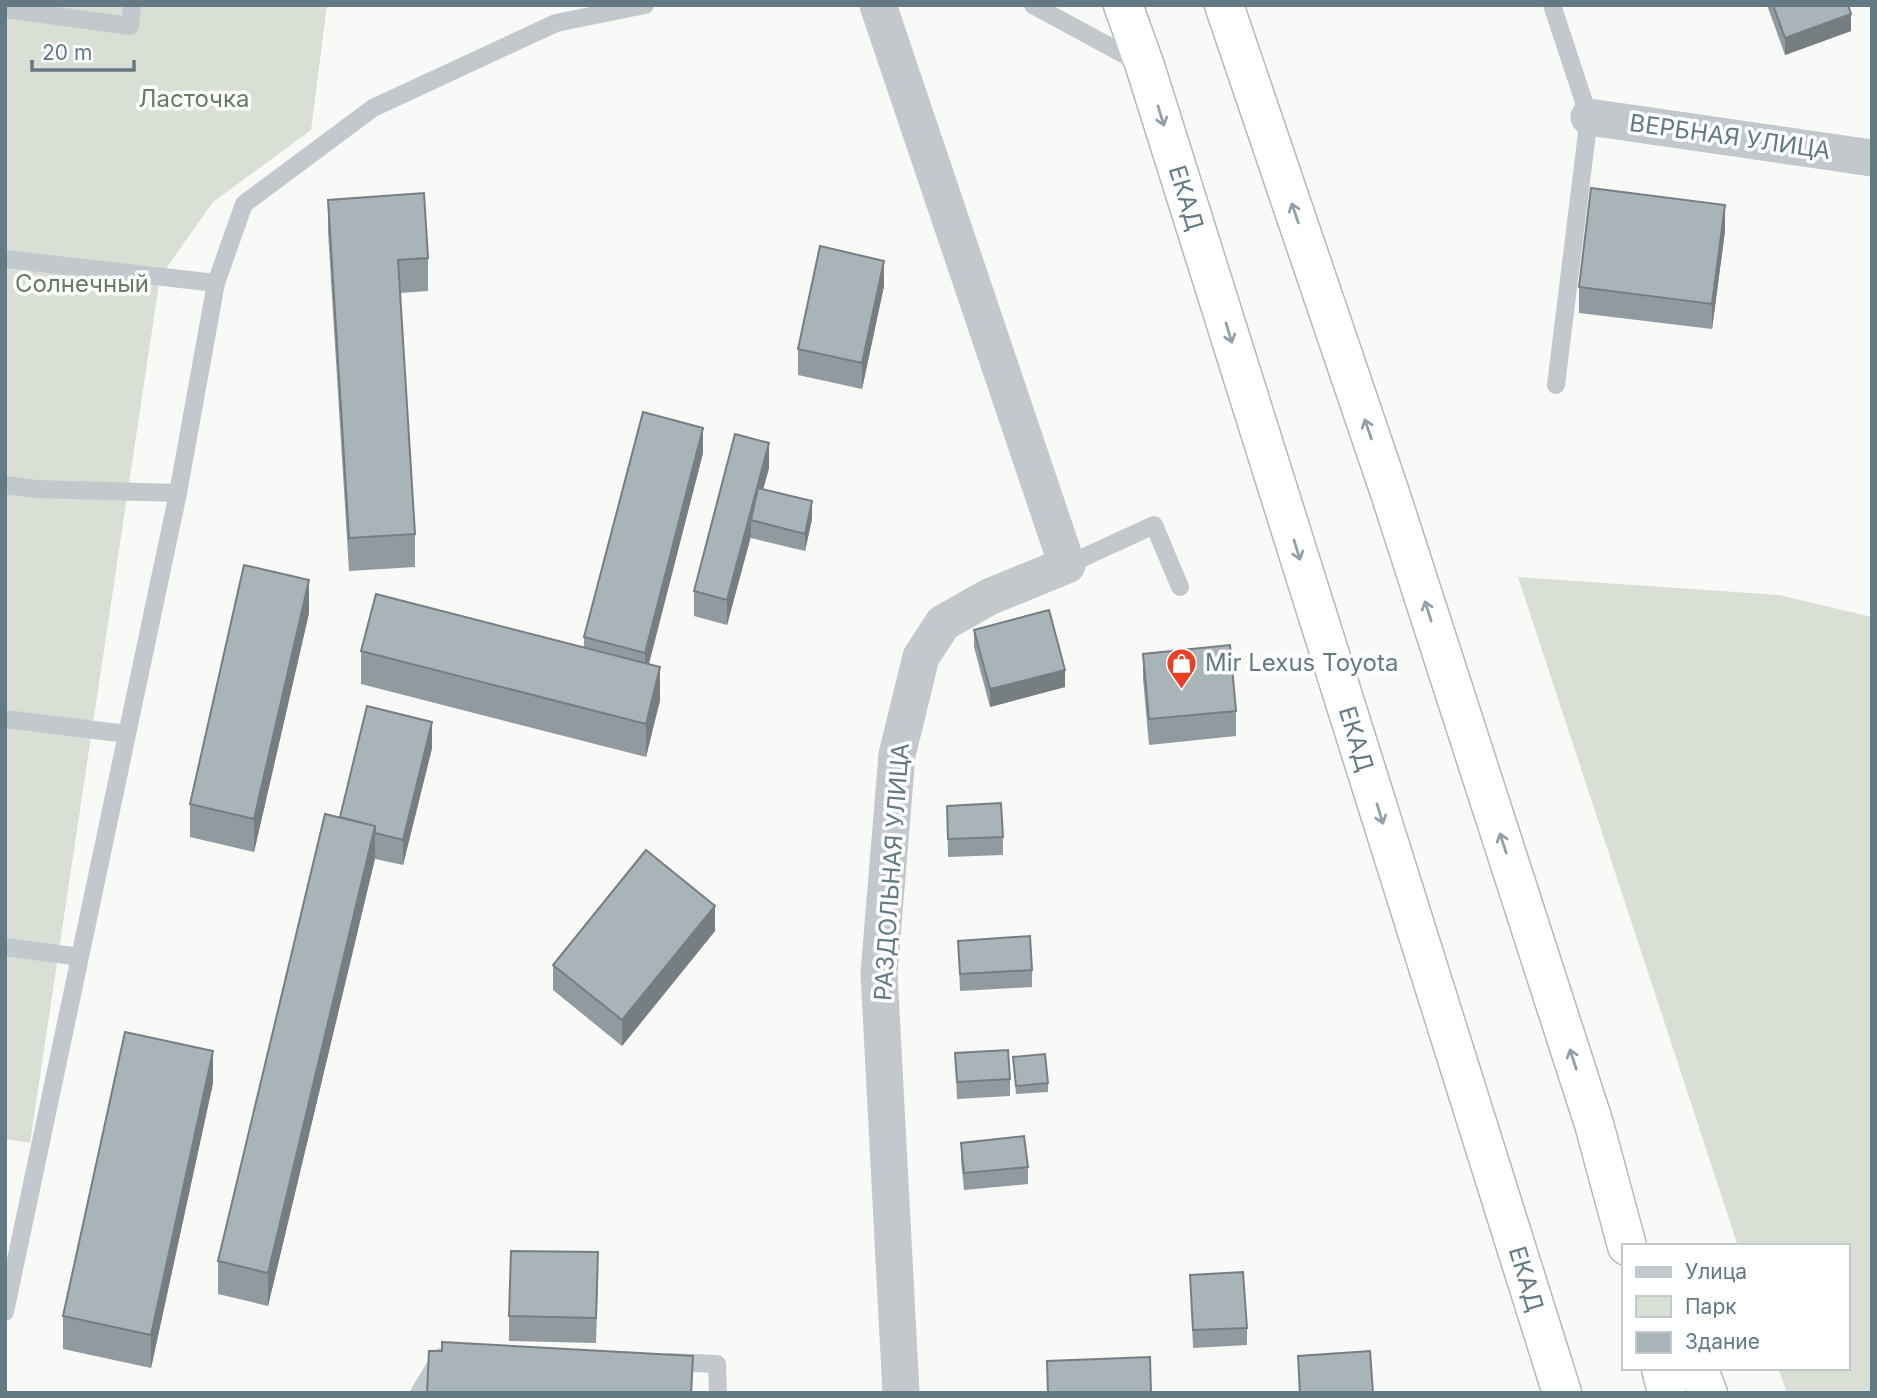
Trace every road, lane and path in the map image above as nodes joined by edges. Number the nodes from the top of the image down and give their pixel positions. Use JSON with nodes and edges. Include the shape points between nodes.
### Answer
{"nodes":[{"id":1,"x":132,"y":5,"type":"edge"},
{"id":2,"x":645,"y":5,"type":"edge"},
{"id":3,"x":878,"y":5,"type":"edge"},
{"id":4,"x":1033,"y":5,"type":"edge"},
{"id":5,"x":1123,"y":5,"type":"edge"},
{"id":6,"x":1224,"y":5,"type":"edge"},
{"id":7,"x":1552,"y":5,"type":"edge"},
{"id":8,"x":5,"y":9,"type":"edge"},
{"id":9,"x":1145,"y":66,"type":"junction"},
{"id":10,"x":1589,"y":117,"type":"junction"},
{"id":11,"x":1872,"y":158,"type":"edge"},
{"id":12,"x":5,"y":258,"type":"edge"},
{"id":13,"x":216,"y":283,"type":"junction"},
{"id":14,"x":1556,"y":385,"type":"dead end"},
{"id":15,"x":5,"y":485,"type":"edge"},
{"id":16,"x":178,"y":493,"type":"junction"},
{"id":17,"x":1067,"y":565,"type":"junction"},
{"id":18,"x":1180,"y":587,"type":"dead end"},
{"id":19,"x":5,"y":719,"type":"edge"},
{"id":20,"x":127,"y":734,"type":"junction"},
{"id":21,"x":5,"y":947,"type":"edge"},
{"id":22,"x":80,"y":957,"type":"junction"},
{"id":23,"x":1594,"y":1124,"type":"junction"},
{"id":24,"x":1626,"y":1244,"type":"edge"},
{"id":25,"x":1645,"y":1244,"type":"edge"},
{"id":26,"x":5,"y":1312,"type":"edge"},
{"id":27,"x":458,"y":1352,"type":"edge"},
{"id":28,"x":649,"y":1361,"type":"edge"},
{"id":29,"x":1661,"y":1370,"type":"edge"},
{"id":30,"x":1699,"y":1370,"type":"edge"},
{"id":31,"x":419,"y":1393,"type":"edge"},
{"id":32,"x":718,"y":1393,"type":"edge"},
{"id":33,"x":901,"y":1393,"type":"edge"},
{"id":34,"x":1562,"y":1393,"type":"edge"},
{"id":35,"x":1667,"y":1393,"type":"edge"},
{"id":36,"x":1709,"y":1393,"type":"edge"}],
"edges":[{"from":1,"to":8,"type":"lane","via":[[131,26]]},
{"from":2,"to":13,"type":"lane","via":[[556,23],[373,108],[244,204]]},
{"from":3,"to":17,"type":"street"},
{"from":4,"to":9,"type":"lane"},
{"from":5,"to":9,"type":"highway","name":"ЕКАД"},
{"from":23,"to":6,"type":"highway","one_way":true,"via":[[1390,493]]},
{"from":7,"to":10,"type":"lane"},
{"from":9,"to":34,"type":"highway","name":"ЕКАД","one_way":true},
{"from":10,"to":11,"type":"street","name":"ВЕРБНАЯ УЛИЦА"},
{"from":10,"to":14,"type":"lane"},
{"from":12,"to":13,"type":"lane"},
{"from":13,"to":16,"type":"lane"},
{"from":15,"to":16,"type":"lane"},
{"from":16,"to":20,"type":"lane"},
{"from":17,"to":18,"type":"lane","via":[[1154,525]]},
{"from":17,"to":33,"type":"street","name":"РАЗДОЛЬНАЯ УЛИЦА","via":[[989,597],[943,623],[921,657],[897,755],[879,973]]},
{"from":19,"to":20,"type":"lane"},
{"from":20,"to":22,"type":"lane"},
{"from":21,"to":22,"type":"lane"},
{"from":22,"to":26,"type":"lane"},
{"from":23,"to":24,"type":"highway"},
{"from":23,"to":25,"type":"highway"},
{"from":27,"to":31,"type":"lane","via":[[444,1352]]},
{"from":28,"to":32,"type":"lane","via":[[717,1364]]},
{"from":29,"to":35,"type":"highway"},
{"from":30,"to":36,"type":"highway"}]}
